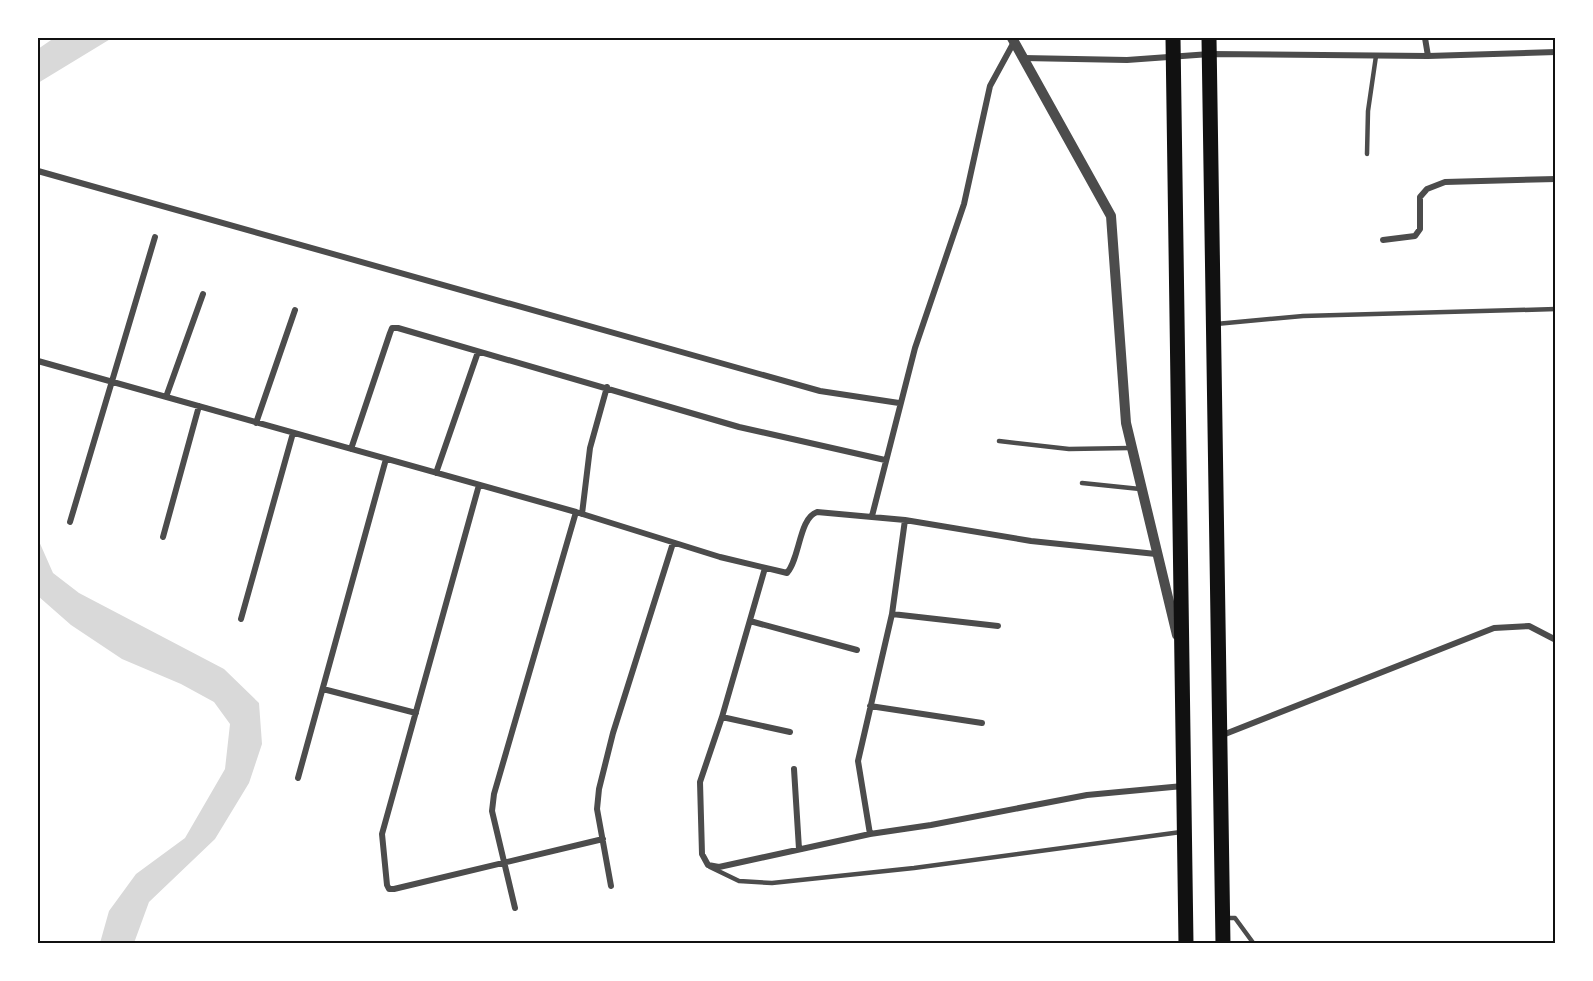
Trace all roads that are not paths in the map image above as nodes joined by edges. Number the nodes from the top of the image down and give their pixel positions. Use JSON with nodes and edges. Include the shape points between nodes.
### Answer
{"nodes":[{"id":1,"x":1173,"y":38,"type":"edge"},
{"id":2,"x":1209,"y":38,"type":"edge"},
{"id":3,"x":1425,"y":38,"type":"edge"},
{"id":4,"x":1013,"y":40,"type":"edge"},
{"id":5,"x":1556,"y":52,"type":"edge"},
{"id":6,"x":1210,"y":54,"type":"junction"},
{"id":7,"x":1376,"y":56,"type":"junction"},
{"id":8,"x":1428,"y":56,"type":"junction"},
{"id":9,"x":1023,"y":58,"type":"junction"},
{"id":10,"x":1173,"y":58,"type":"junction"},
{"id":11,"x":1367,"y":154,"type":"dead end"},
{"id":12,"x":38,"y":171,"type":"edge"},
{"id":13,"x":1556,"y":179,"type":"edge"},
{"id":14,"x":155,"y":237,"type":"dead end"},
{"id":15,"x":1383,"y":240,"type":"dead end"},
{"id":16,"x":203,"y":294,"type":"dead end"},
{"id":17,"x":1556,"y":309,"type":"edge"},
{"id":18,"x":295,"y":310,"type":"dead end"},
{"id":19,"x":1214,"y":324,"type":"junction"},
{"id":20,"x":478,"y":352,"type":"junction"},
{"id":21,"x":38,"y":361,"type":"edge"},
{"id":22,"x":112,"y":382,"type":"junction"},
{"id":23,"x":607,"y":387,"type":"junction"},
{"id":24,"x":166,"y":397,"type":"junction"},
{"id":25,"x":899,"y":403,"type":"junction"},
{"id":26,"x":199,"y":406,"type":"junction"},
{"id":27,"x":256,"y":423,"type":"junction"},
{"id":28,"x":292,"y":433,"type":"junction"},
{"id":29,"x":999,"y":441,"type":"dead end"},
{"id":30,"x":1130,"y":448,"type":"junction"},
{"id":31,"x":351,"y":449,"type":"junction"},
{"id":32,"x":386,"y":459,"type":"junction"},
{"id":33,"x":885,"y":460,"type":"junction"},
{"id":34,"x":436,"y":473,"type":"junction"},
{"id":35,"x":1082,"y":483,"type":"dead end"},
{"id":36,"x":479,"y":485,"type":"junction"},
{"id":37,"x":1140,"y":489,"type":"junction"},
{"id":38,"x":579,"y":513,"type":"junction"},
{"id":39,"x":872,"y":516,"type":"junction"},
{"id":40,"x":905,"y":520,"type":"junction"},
{"id":41,"x":70,"y":522,"type":"dead end"},
{"id":42,"x":163,"y":537,"type":"dead end"},
{"id":43,"x":673,"y":543,"type":"junction"},
{"id":44,"x":1156,"y":554,"type":"junction"},
{"id":45,"x":765,"y":568,"type":"junction"},
{"id":46,"x":892,"y":614,"type":"junction"},
{"id":47,"x":241,"y":619,"type":"dead end"},
{"id":48,"x":750,"y":621,"type":"junction"},
{"id":49,"x":998,"y":626,"type":"dead end"},
{"id":50,"x":1556,"y":640,"type":"edge"},
{"id":51,"x":857,"y":650,"type":"dead end"},
{"id":52,"x":1182,"y":683,"type":"junction"},
{"id":53,"x":323,"y":689,"type":"junction"},
{"id":54,"x":870,"y":706,"type":"junction"},
{"id":55,"x":416,"y":713,"type":"junction"},
{"id":56,"x":722,"y":717,"type":"junction"},
{"id":57,"x":982,"y":723,"type":"dead end"},
{"id":58,"x":790,"y":732,"type":"dead end"},
{"id":59,"x":1220,"y":736,"type":"junction"},
{"id":60,"x":794,"y":769,"type":"dead end"},
{"id":61,"x":298,"y":778,"type":"dead end"},
{"id":62,"x":1184,"y":786,"type":"junction"},
{"id":63,"x":1185,"y":832,"type":"junction"},
{"id":64,"x":870,"y":834,"type":"junction"},
{"id":65,"x":603,"y":839,"type":"junction"},
{"id":66,"x":800,"y":849,"type":"junction"},
{"id":67,"x":505,"y":863,"type":"junction"},
{"id":68,"x":708,"y":866,"type":"junction"},
{"id":69,"x":611,"y":886,"type":"dead end"},
{"id":70,"x":515,"y":908,"type":"dead end"},
{"id":71,"x":1222,"y":918,"type":"junction"},
{"id":72,"x":1186,"y":944,"type":"edge"},
{"id":73,"x":1223,"y":944,"type":"edge"},
{"id":74,"x":1254,"y":944,"type":"edge"}],
"edges":[{"from":1,"to":10,"type":"highway"},
{"from":2,"to":6,"type":"highway"},
{"from":3,"to":8,"type":"street"},
{"from":4,"to":9,"type":"street"},
{"from":4,"to":25,"type":"street","via":[[990,86],[959,224]]},
{"from":5,"to":8,"type":"street"},
{"from":6,"to":7,"type":"street"},
{"from":6,"to":10,"type":"street"},
{"from":6,"to":19,"type":"highway"},
{"from":7,"to":8,"type":"street"},
{"from":7,"to":11,"type":"lane"},
{"from":9,"to":10,"type":"street"},
{"from":9,"to":30,"type":"street","via":[[1111,216],[1122,392]]},
{"from":10,"to":52,"type":"highway"},
{"from":12,"to":25,"type":"street","via":[[820,391]]},
{"from":13,"to":15,"type":"street","via":[[1436,184],[1420,197],[1420,229],[1415,236]]},
{"from":14,"to":22,"type":"street"},
{"from":16,"to":24,"type":"street"},
{"from":17,"to":19,"type":"lane","via":[[1303,316]]},
{"from":18,"to":27,"type":"street"},
{"from":19,"to":59,"type":"highway"},
{"from":20,"to":23,"type":"street"},
{"from":20,"to":31,"type":"street","via":[[392,328]]},
{"from":20,"to":34,"type":"street"},
{"from":21,"to":22,"type":"street"},
{"from":22,"to":24,"type":"street"},
{"from":22,"to":41,"type":"street"},
{"from":23,"to":33,"type":"street","via":[[739,427]]},
{"from":23,"to":38,"type":"street","via":[[590,448]]},
{"from":24,"to":26,"type":"street"},
{"from":25,"to":33,"type":"street"},
{"from":26,"to":27,"type":"street"},
{"from":26,"to":42,"type":"street"},
{"from":27,"to":28,"type":"street"},
{"from":28,"to":31,"type":"street"},
{"from":28,"to":47,"type":"street"},
{"from":29,"to":30,"type":"lane","via":[[1069,449]]},
{"from":30,"to":37,"type":"street"},
{"from":31,"to":32,"type":"street"},
{"from":32,"to":34,"type":"street"},
{"from":32,"to":53,"type":"street"},
{"from":33,"to":39,"type":"street"},
{"from":34,"to":36,"type":"street"},
{"from":35,"to":37,"type":"lane"},
{"from":36,"to":38,"type":"street"},
{"from":36,"to":55,"type":"street"},
{"from":37,"to":44,"type":"street"},
{"from":38,"to":43,"type":"street"},
{"from":38,"to":67,"type":"street","via":[[494,794],[492,811]]},
{"from":39,"to":40,"type":"street"},
{"from":39,"to":45,"type":"street","via":[[813,512],[787,573]]},
{"from":40,"to":44,"type":"street","via":[[1031,541]]},
{"from":40,"to":46,"type":"street"},
{"from":43,"to":45,"type":"street"},
{"from":43,"to":65,"type":"street","via":[[603,773],[597,809]]},
{"from":44,"to":52,"type":"street","via":[[1178,637]]},
{"from":45,"to":48,"type":"street"},
{"from":46,"to":49,"type":"street"},
{"from":46,"to":54,"type":"street"},
{"from":48,"to":51,"type":"street"},
{"from":48,"to":56,"type":"street"},
{"from":50,"to":59,"type":"street","via":[[1528,626],[1494,628]]},
{"from":52,"to":62,"type":"highway"},
{"from":53,"to":55,"type":"street"},
{"from":53,"to":61,"type":"street"},
{"from":54,"to":57,"type":"street"},
{"from":54,"to":64,"type":"street","via":[[858,760]]},
{"from":55,"to":67,"type":"street","via":[[382,834],[389,889]]},
{"from":56,"to":58,"type":"street"},
{"from":56,"to":68,"type":"street","via":[[700,782],[702,854]]},
{"from":59,"to":71,"type":"highway"},
{"from":60,"to":66,"type":"street"},
{"from":62,"to":63,"type":"highway"},
{"from":62,"to":64,"type":"street","via":[[1087,795]]},
{"from":63,"to":68,"type":"lane","via":[[772,883],[739,881]]},
{"from":63,"to":72,"type":"highway"},
{"from":64,"to":66,"type":"street"},
{"from":65,"to":67,"type":"street"},
{"from":65,"to":69,"type":"street"},
{"from":66,"to":68,"type":"street","via":[[720,867]]},
{"from":67,"to":70,"type":"street"},
{"from":71,"to":73,"type":"highway"},
{"from":71,"to":74,"type":"lane","via":[[1236,918]]}]}
